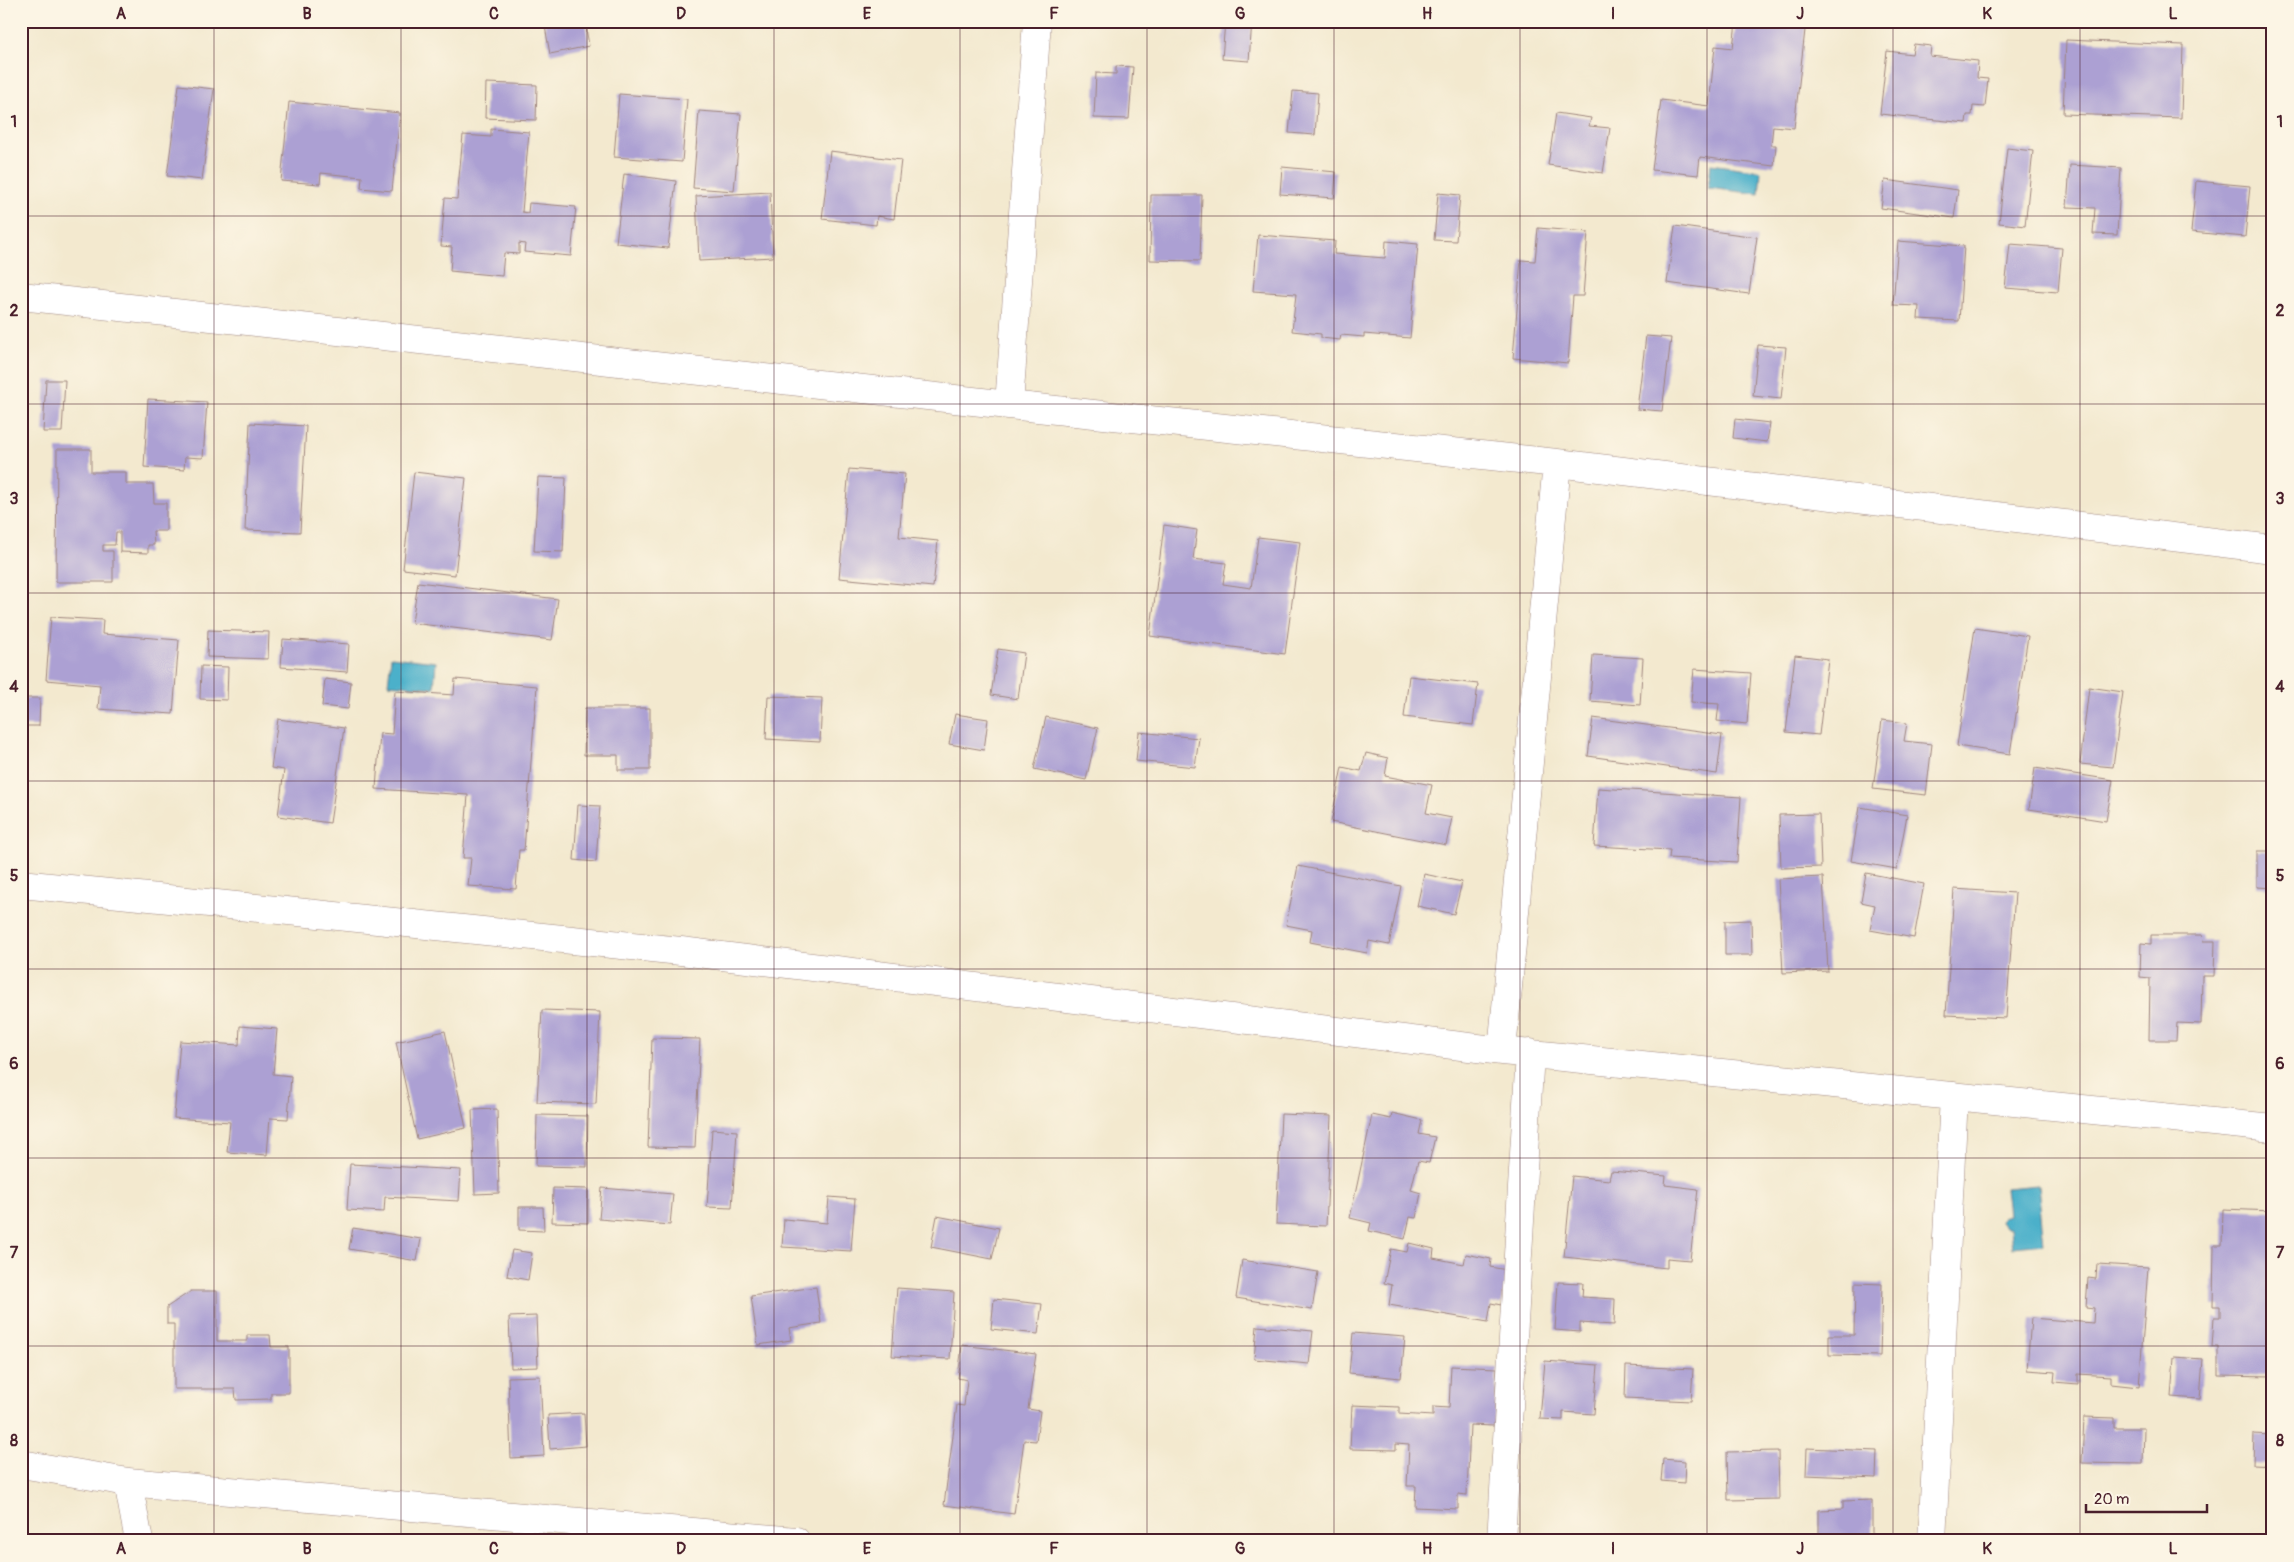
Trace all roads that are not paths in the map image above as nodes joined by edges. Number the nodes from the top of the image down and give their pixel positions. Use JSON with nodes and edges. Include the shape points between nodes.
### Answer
{"nodes":[{"id":1,"x":1037,"y":21,"type":"edge"},
{"id":2,"x":21,"y":296,"type":"edge"},
{"id":3,"x":1009,"y":405,"type":"junction"},
{"id":4,"x":1557,"y":463,"type":"junction"},
{"id":5,"x":2273,"y":549,"type":"edge"},
{"id":6,"x":21,"y":884,"type":"edge"},
{"id":7,"x":1502,"y":1051,"type":"junction"},
{"id":8,"x":1530,"y":1053,"type":"junction"},
{"id":9,"x":1954,"y":1096,"type":"junction"},
{"id":10,"x":2273,"y":1128,"type":"edge"},
{"id":11,"x":21,"y":1464,"type":"edge"},
{"id":12,"x":128,"y":1482,"type":"junction"},
{"id":13,"x":139,"y":1541,"type":"edge"},
{"id":14,"x":796,"y":1541,"type":"edge"},
{"id":15,"x":1501,"y":1541,"type":"edge"},
{"id":16,"x":1932,"y":1541,"type":"edge"}],
"edges":[{"from":1,"to":3,"type":"street"},
{"from":2,"to":3,"type":"street"},
{"from":3,"to":4,"type":"street"},
{"from":4,"to":5,"type":"street"},
{"from":4,"to":7,"type":"street"},
{"from":6,"to":7,"type":"street","via":[[681,951]]},
{"from":7,"to":8,"type":"street"},
{"from":8,"to":9,"type":"street"},
{"from":8,"to":15,"type":"street"},
{"from":9,"to":10,"type":"street"},
{"from":9,"to":16,"type":"street"},
{"from":11,"to":12,"type":"street"},
{"from":12,"to":13,"type":"street"},
{"from":12,"to":14,"type":"street"}]}
